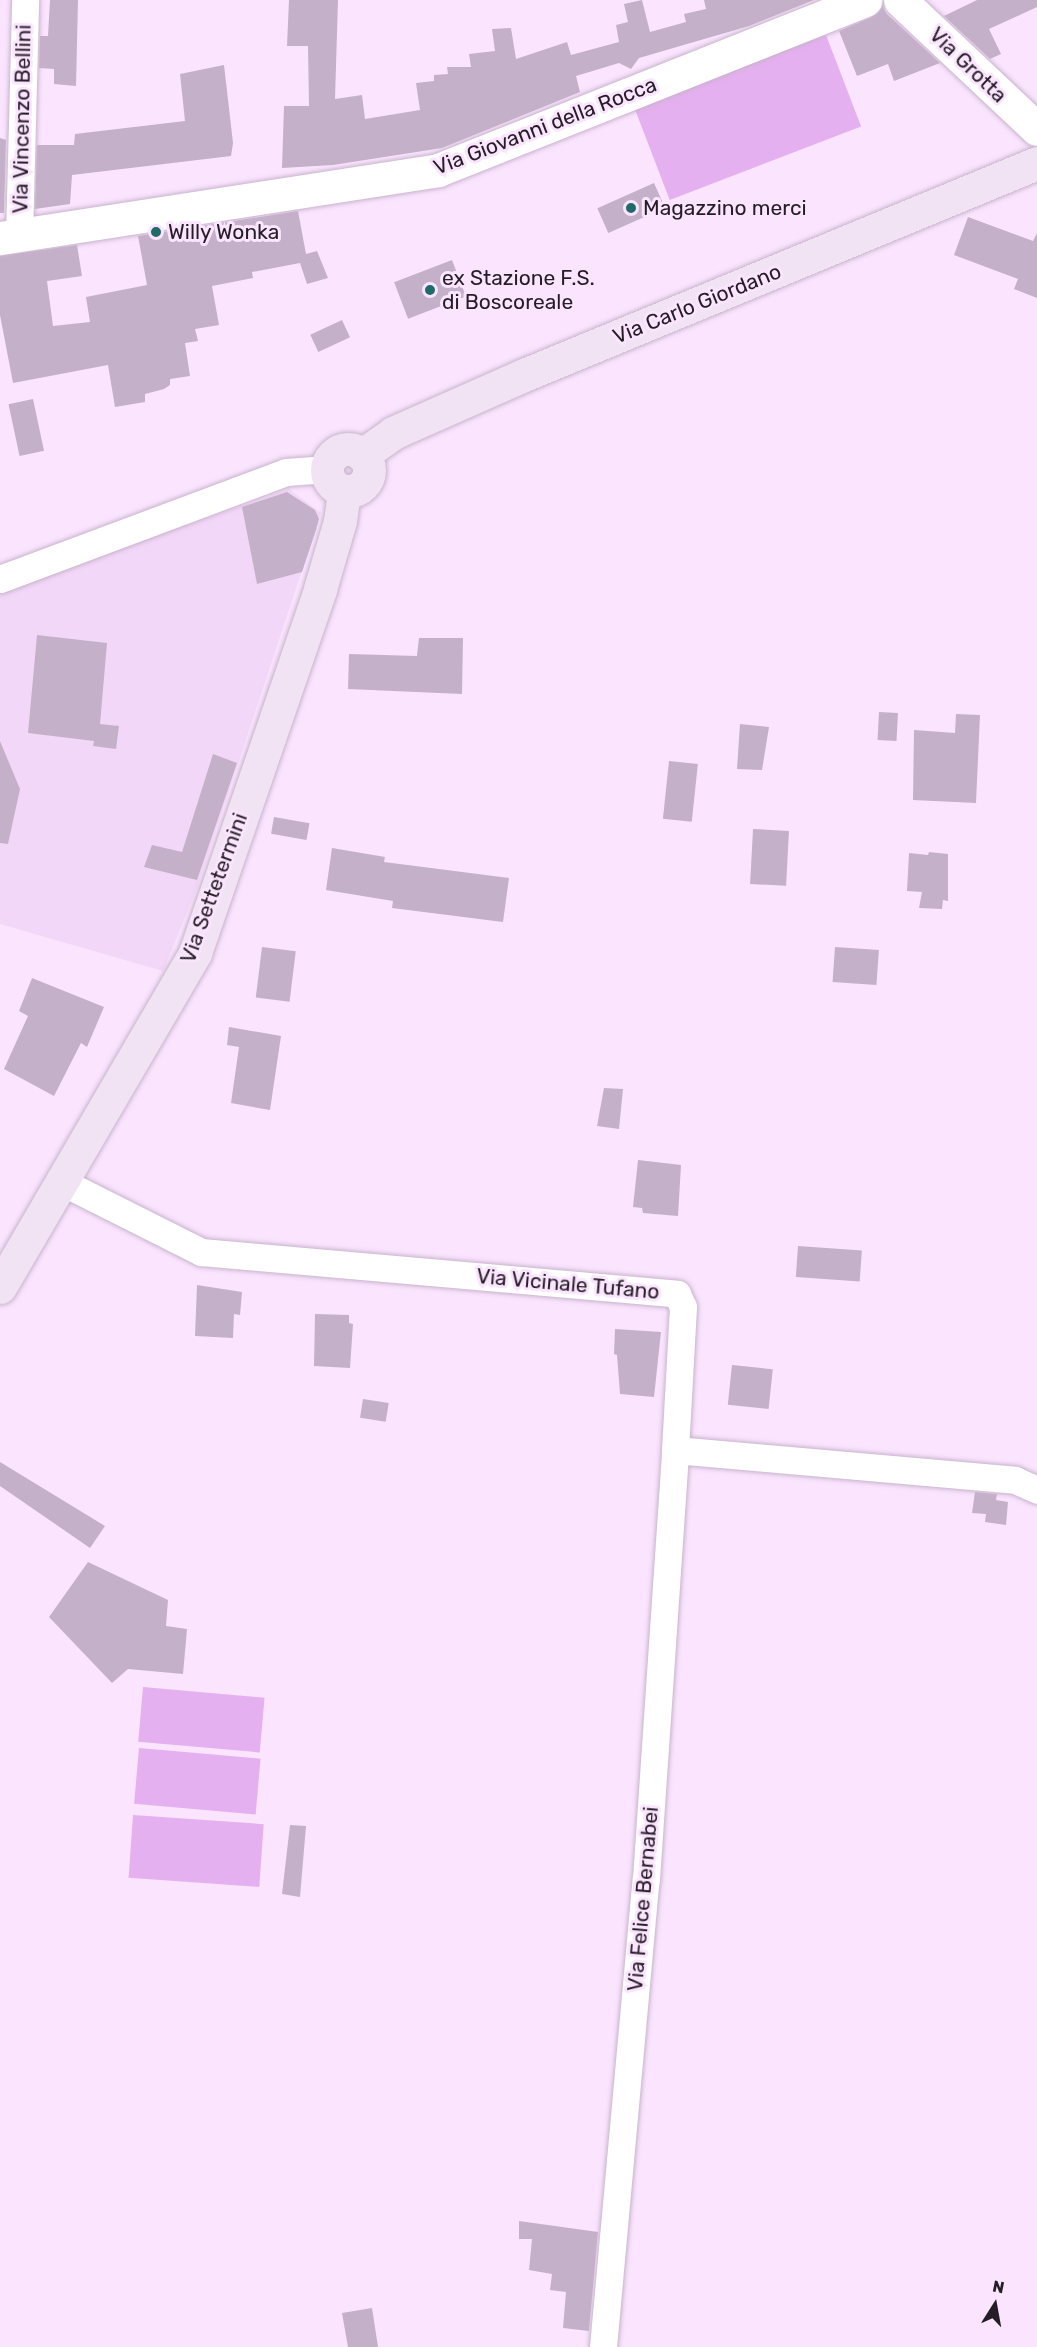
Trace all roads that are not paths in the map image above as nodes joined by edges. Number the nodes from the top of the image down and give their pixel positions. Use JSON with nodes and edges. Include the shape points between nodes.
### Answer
{"nodes":[{"id":1,"x":25,"y":0,"type":"edge"},
{"id":2,"x":865,"y":0,"type":"edge"},
{"id":3,"x":900,"y":0,"type":"edge"},
{"id":4,"x":1037,"y":129,"type":"edge"},
{"id":5,"x":1037,"y":163,"type":"edge"},
{"id":6,"x":10,"y":238,"type":"edge"},
{"id":7,"x":335,"y":480,"type":"junction"},
{"id":8,"x":0,"y":579,"type":"edge"},
{"id":9,"x":62,"y":1182,"type":"junction"},
{"id":10,"x":0,"y":1287,"type":"edge"},
{"id":11,"x":675,"y":1450,"type":"junction"},
{"id":12,"x":1037,"y":1490,"type":"edge"},
{"id":13,"x":603,"y":2347,"type":"edge"}],
"edges":[{"from":1,"to":6,"type":"street","name":"Via Vincenzo Bellini"},
{"from":2,"to":6,"type":"street","name":"Via Giovanni della Rocca","via":[[438,170]]},
{"from":3,"to":4,"type":"street","name":"Via Grotta"},
{"from":5,"to":7,"type":"main road","name":"Via Carlo Giordano","via":[[393,433],[362,455],[369,466],[367,480],[357,489]]},
{"from":7,"to":8,"type":"street","via":[[286,472]]},
{"from":7,"to":9,"type":"main road","name":"Via Settetermini","via":[[340,520],[320,589],[195,953]]},
{"from":9,"to":10,"type":"main road","name":"Via Settetermini"},
{"from":9,"to":11,"type":"street","name":"Via Vicinale Tufano","via":[[201,1252],[677,1294],[683,1307]]},
{"from":11,"to":12,"type":"street","via":[[1015,1480]]},
{"from":11,"to":13,"type":"street","name":"Via Felice Bernabei","via":[[646,1879]]}]}
